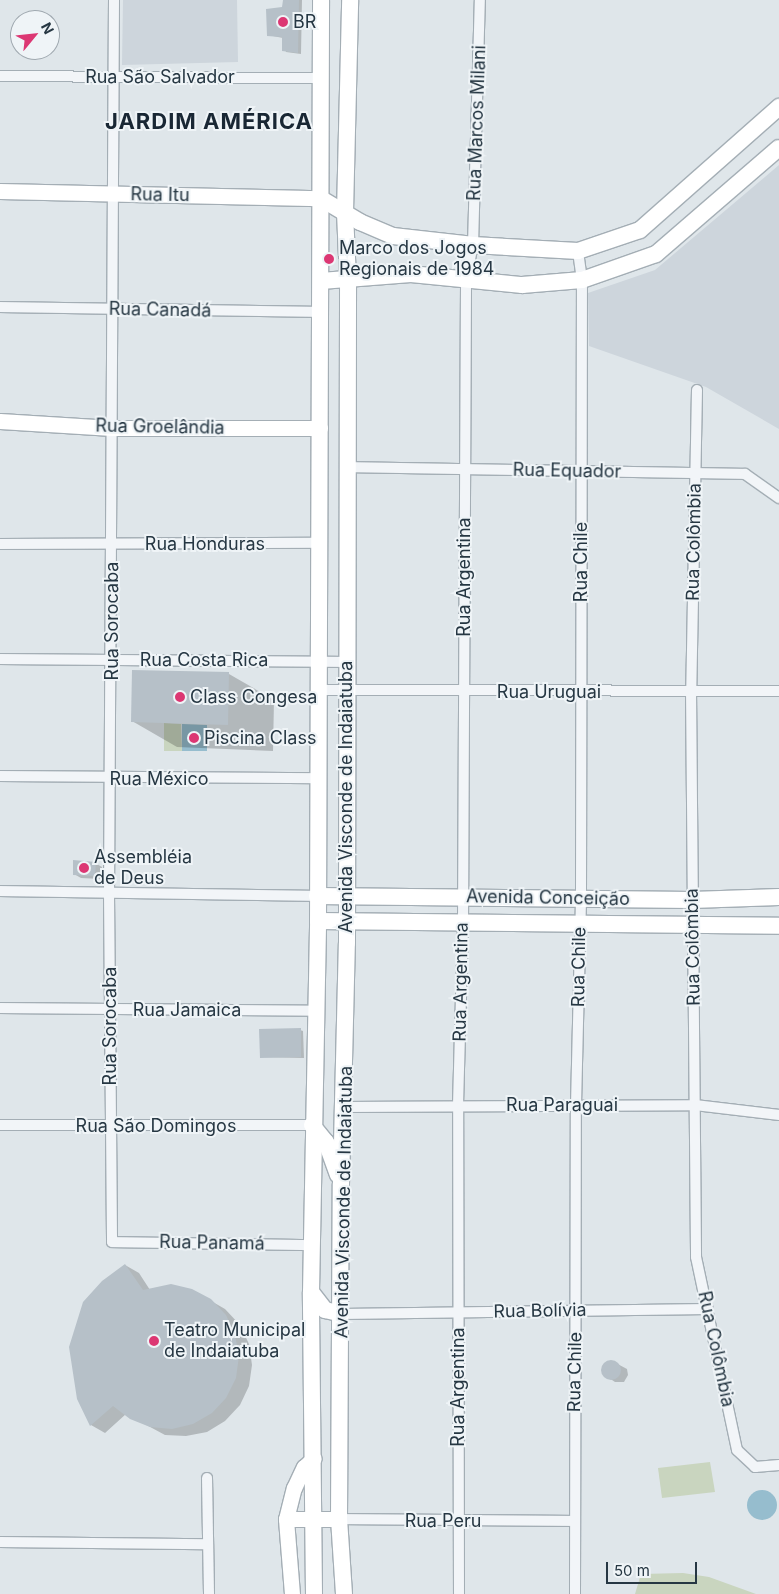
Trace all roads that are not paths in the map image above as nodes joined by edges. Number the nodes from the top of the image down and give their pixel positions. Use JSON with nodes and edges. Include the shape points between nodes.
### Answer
{"nodes":[{"id":1,"x":114,"y":0,"type":"edge"},
{"id":2,"x":321,"y":0,"type":"edge"},
{"id":3,"x":350,"y":0,"type":"edge"},
{"id":4,"x":480,"y":0,"type":"edge"},
{"id":5,"x":0,"y":76,"type":"edge"},
{"id":6,"x":113,"y":77,"type":"junction"},
{"id":7,"x":321,"y":78,"type":"junction"},
{"id":8,"x":779,"y":107,"type":"edge"},
{"id":9,"x":779,"y":148,"type":"edge"},
{"id":10,"x":0,"y":191,"type":"edge"},
{"id":11,"x":111,"y":194,"type":"junction"},
{"id":12,"x":320,"y":198,"type":"junction"},
{"id":13,"x":345,"y":212,"type":"junction"},
{"id":14,"x":474,"y":246,"type":"junction"},
{"id":15,"x":578,"y":251,"type":"junction"},
{"id":16,"x":348,"y":279,"type":"junction"},
{"id":17,"x":466,"y":280,"type":"junction"},
{"id":18,"x":582,"y":280,"type":"junction"},
{"id":19,"x":321,"y":281,"type":"junction"},
{"id":20,"x":0,"y":307,"type":"edge"},
{"id":21,"x":112,"y":310,"type":"junction"},
{"id":22,"x":320,"y":312,"type":"junction"},
{"id":23,"x":697,"y":390,"type":"dead end"},
{"id":24,"x":0,"y":421,"type":"edge"},
{"id":25,"x":112,"y":428,"type":"junction"},
{"id":26,"x":320,"y":428,"type":"junction"},
{"id":27,"x":347,"y":467,"type":"junction"},
{"id":28,"x":465,"y":470,"type":"junction"},
{"id":29,"x":581,"y":472,"type":"junction"},
{"id":30,"x":696,"y":473,"type":"junction"},
{"id":31,"x":779,"y":498,"type":"edge"},
{"id":32,"x":321,"y":543,"type":"junction"},
{"id":33,"x":0,"y":544,"type":"edge"},
{"id":34,"x":112,"y":544,"type":"junction"},
{"id":35,"x":0,"y":659,"type":"edge"},
{"id":36,"x":113,"y":660,"type":"junction"},
{"id":37,"x":318,"y":661,"type":"junction"},
{"id":38,"x":346,"y":662,"type":"junction"},
{"id":39,"x":319,"y":690,"type":"junction"},
{"id":40,"x":346,"y":690,"type":"junction"},
{"id":41,"x":692,"y":690,"type":"junction"},
{"id":42,"x":779,"y":691,"type":"edge"},
{"id":43,"x":464,"y":692,"type":"junction"},
{"id":44,"x":580,"y":692,"type":"junction"},
{"id":45,"x":0,"y":776,"type":"edge"},
{"id":46,"x":319,"y":778,"type":"junction"},
{"id":47,"x":111,"y":779,"type":"junction"},
{"id":48,"x":0,"y":892,"type":"edge"},
{"id":49,"x":110,"y":894,"type":"junction"},
{"id":50,"x":317,"y":896,"type":"junction"},
{"id":51,"x":462,"y":897,"type":"junction"},
{"id":52,"x":581,"y":897,"type":"junction"},
{"id":53,"x":779,"y":897,"type":"edge"},
{"id":54,"x":345,"y":898,"type":"junction"},
{"id":55,"x":692,"y":900,"type":"junction"},
{"id":56,"x":318,"y":921,"type":"junction"},
{"id":57,"x":346,"y":922,"type":"junction"},
{"id":58,"x":464,"y":923,"type":"junction"},
{"id":59,"x":580,"y":923,"type":"junction"},
{"id":60,"x":694,"y":925,"type":"junction"},
{"id":61,"x":779,"y":926,"type":"edge"},
{"id":62,"x":0,"y":1008,"type":"edge"},
{"id":63,"x":111,"y":1010,"type":"junction"},
{"id":64,"x":315,"y":1011,"type":"junction"},
{"id":65,"x":458,"y":1105,"type":"junction"},
{"id":66,"x":576,"y":1105,"type":"junction"},
{"id":67,"x":695,"y":1105,"type":"junction"},
{"id":68,"x":345,"y":1106,"type":"junction"},
{"id":69,"x":779,"y":1115,"type":"edge"},
{"id":70,"x":0,"y":1125,"type":"edge"},
{"id":71,"x":312,"y":1125,"type":"junction"},
{"id":72,"x":109,"y":1126,"type":"junction"},
{"id":73,"x":341,"y":1184,"type":"junction"},
{"id":74,"x":112,"y":1242,"type":"joint"},
{"id":75,"x":312,"y":1245,"type":"junction"},
{"id":76,"x":311,"y":1292,"type":"junction"},
{"id":77,"x":576,"y":1310,"type":"junction"},
{"id":78,"x":708,"y":1310,"type":"junction"},
{"id":79,"x":459,"y":1313,"type":"junction"},
{"id":80,"x":342,"y":1314,"type":"junction"},
{"id":81,"x":314,"y":1458,"type":"junction"},
{"id":82,"x":779,"y":1465,"type":"edge"},
{"id":83,"x":207,"y":1478,"type":"dead end"},
{"id":84,"x":286,"y":1519,"type":"junction"},
{"id":85,"x":312,"y":1519,"type":"junction"},
{"id":86,"x":339,"y":1519,"type":"junction"},
{"id":87,"x":458,"y":1521,"type":"junction"},
{"id":88,"x":574,"y":1521,"type":"junction"},
{"id":89,"x":0,"y":1542,"type":"edge"},
{"id":90,"x":207,"y":1544,"type":"junction"},
{"id":91,"x":209,"y":1594,"type":"edge"},
{"id":92,"x":292,"y":1594,"type":"edge"},
{"id":93,"x":314,"y":1594,"type":"edge"},
{"id":94,"x":344,"y":1594,"type":"edge"},
{"id":95,"x":459,"y":1594,"type":"edge"},
{"id":96,"x":575,"y":1594,"type":"edge"}],
"edges":[{"from":1,"to":6,"type":"street","name":"Rua Sorocaba"},
{"from":2,"to":7,"type":"main road","name":"Avenida Visconde de Indaiatuba"},
{"from":3,"to":13,"type":"main road","name":"Avenida Visconde de Indaiatuba"},
{"from":4,"to":14,"type":"street","name":"Rua Marcos Milani"},
{"from":5,"to":6,"type":"street","name":"Rua São Salvador"},
{"from":6,"to":7,"type":"street","name":"Rua São Salvador"},
{"from":6,"to":11,"type":"street","name":"Rua Sorocaba"},
{"from":7,"to":12,"type":"main road","name":"Avenida Visconde de Indaiatuba"},
{"from":8,"to":15,"type":"main road","via":[[640,230]]},
{"from":9,"to":18,"type":"main road","via":[[656,254]]},
{"from":10,"to":11,"type":"street","name":"Rua Itu"},
{"from":11,"to":12,"type":"street","name":"Rua Itu"},
{"from":11,"to":21,"type":"street","name":"Rua Sorocaba"},
{"from":12,"to":13,"type":"main road"},
{"from":12,"to":19,"type":"main road","name":"Avenida Visconde de Indaiatuba"},
{"from":13,"to":14,"type":"main road","via":[[393,236]]},
{"from":13,"to":16,"type":"main road","name":"Avenida Visconde de Indaiatuba"},
{"from":14,"to":15,"type":"main road"},
{"from":14,"to":17,"type":"street","name":"Rua Marcos Milani"},
{"from":15,"to":18,"type":"street","name":"Rua Chile"},
{"from":16,"to":17,"type":"main road","via":[[411,274]]},
{"from":16,"to":19,"type":"main road"},
{"from":16,"to":27,"type":"main road","name":"Avenida Visconde de Indaiatuba"},
{"from":17,"to":18,"type":"main road","via":[[522,285]]},
{"from":17,"to":28,"type":"street","name":"Rua Argentina"},
{"from":18,"to":29,"type":"street","name":"Rua Chile"},
{"from":19,"to":22,"type":"main road","name":"Avenida Visconde de Indaiatuba"},
{"from":20,"to":21,"type":"street","name":"Rua Canadá"},
{"from":21,"to":22,"type":"street","name":"Rua Canadá"},
{"from":21,"to":25,"type":"street","name":"Rua Sorocaba"},
{"from":22,"to":26,"type":"main road","name":"Avenida Visconde de Indaiatuba"},
{"from":23,"to":30,"type":"street","name":"Rua Colômbia"},
{"from":24,"to":25,"type":"street","name":"Rua Groelândia"},
{"from":25,"to":26,"type":"street","name":"Rua Groelândia"},
{"from":25,"to":34,"type":"street","name":"Rua Sorocaba"},
{"from":26,"to":32,"type":"main road","name":"Avenida Visconde de Indaiatuba"},
{"from":27,"to":28,"type":"street","name":"Rua Equador"},
{"from":27,"to":38,"type":"main road","name":"Avenida Visconde de Indaiatuba"},
{"from":28,"to":29,"type":"street","name":"Rua Equador"},
{"from":28,"to":43,"type":"street","name":"Rua Argentina"},
{"from":29,"to":30,"type":"street","name":"Rua Equador"},
{"from":29,"to":44,"type":"street","name":"Rua Chile"},
{"from":30,"to":31,"type":"street","name":"Rua Equador","via":[[745,474]]},
{"from":30,"to":41,"type":"street","name":"Rua Colômbia"},
{"from":32,"to":34,"type":"street","name":"Rua Honduras"},
{"from":32,"to":37,"type":"main road","name":"Avenida Visconde de Indaiatuba"},
{"from":33,"to":34,"type":"street","name":"Rua Honduras"},
{"from":34,"to":36,"type":"street","name":"Rua Sorocaba"},
{"from":35,"to":36,"type":"street","name":"Rua Costa Rica"},
{"from":36,"to":37,"type":"street","name":"Rua Costa Rica"},
{"from":36,"to":47,"type":"street","name":"Rua Sorocaba"},
{"from":37,"to":38,"type":"street","name":"Rua Costa Rica"},
{"from":37,"to":39,"type":"main road","name":"Avenida Visconde de Indaiatuba"},
{"from":38,"to":40,"type":"main road","name":"Avenida Visconde de Indaiatuba"},
{"from":39,"to":40,"type":"street","name":"Rua Uruguai"},
{"from":39,"to":46,"type":"main road","name":"Avenida Visconde de Indaiatuba"},
{"from":40,"to":43,"type":"street","name":"Rua Uruguai"},
{"from":40,"to":54,"type":"main road","name":"Avenida Visconde de Indaiatuba"},
{"from":41,"to":42,"type":"street","name":"Rua Uruguai"},
{"from":41,"to":44,"type":"street","name":"Rua Uruguai"},
{"from":41,"to":55,"type":"street","name":"Rua Colômbia"},
{"from":43,"to":44,"type":"street","name":"Rua Uruguai"},
{"from":43,"to":51,"type":"street","name":"Rua Argentina"},
{"from":44,"to":52,"type":"street","name":"Rua Chile"},
{"from":45,"to":47,"type":"street","name":"Rua México"},
{"from":46,"to":47,"type":"street","name":"Rua México"},
{"from":46,"to":50,"type":"main road","name":"Avenida Visconde de Indaiatuba"},
{"from":47,"to":49,"type":"street","name":"Rua Sorocaba"},
{"from":48,"to":49,"type":"street"},
{"from":49,"to":50,"type":"street"},
{"from":49,"to":63,"type":"street","name":"Rua Sorocaba"},
{"from":50,"to":54,"type":"main road","name":"Avenida Conceição"},
{"from":50,"to":56,"type":"main road","name":"Avenida Visconde de Indaiatuba"},
{"from":51,"to":52,"type":"main road","name":"Avenida Conceição"},
{"from":51,"to":54,"type":"main road","name":"Avenida Conceição"},
{"from":51,"to":58,"type":"street","name":"Rua Argentina"},
{"from":52,"to":55,"type":"main road","name":"Avenida Conceição"},
{"from":52,"to":59,"type":"street","name":"Rua Chile"},
{"from":53,"to":55,"type":"main road","name":"Avenida Conceição"},
{"from":54,"to":57,"type":"main road","name":"Avenida Visconde de Indaiatuba"},
{"from":55,"to":60,"type":"street","name":"Rua Colômbia"},
{"from":56,"to":57,"type":"main road","name":"Avenida Conceição"},
{"from":56,"to":64,"type":"main road","name":"Avenida Visconde de Indaiatuba"},
{"from":57,"to":58,"type":"main road","name":"Avenida Conceição"},
{"from":57,"to":68,"type":"main road","name":"Avenida Visconde de Indaiatuba"},
{"from":58,"to":59,"type":"main road","name":"Avenida Conceição"},
{"from":58,"to":65,"type":"street","name":"Rua Argentina"},
{"from":59,"to":60,"type":"main road","name":"Avenida Conceição"},
{"from":59,"to":66,"type":"street","name":"Rua Chile"},
{"from":60,"to":61,"type":"main road","name":"Avenida Conceição"},
{"from":60,"to":67,"type":"street","name":"Rua Colômbia"},
{"from":62,"to":63,"type":"street","name":"Rua Jamaica"},
{"from":63,"to":64,"type":"street","name":"Rua Jamaica"},
{"from":63,"to":72,"type":"street","name":"Rua Sorocaba"},
{"from":64,"to":71,"type":"main road","name":"Avenida Visconde de Indaiatuba"},
{"from":65,"to":66,"type":"street","name":"Rua Paraguai"},
{"from":65,"to":68,"type":"street","name":"Rua Paraguai"},
{"from":65,"to":79,"type":"street","name":"Rua Argentina"},
{"from":66,"to":67,"type":"street","name":"Rua Paraguai"},
{"from":66,"to":77,"type":"street","name":"Rua Chile"},
{"from":67,"to":69,"type":"street","name":"Rua Paraguai"},
{"from":67,"to":78,"type":"street","name":"Rua Colômbia","via":[[696,1257]]},
{"from":68,"to":73,"type":"main road","name":"Avenida Visconde de Indaiatuba"},
{"from":70,"to":72,"type":"street","name":"Rua São Domingos"},
{"from":71,"to":72,"type":"street","name":"Rua São Domingos"},
{"from":71,"to":73,"type":"main road","via":[[326,1142]]},
{"from":71,"to":75,"type":"main road","name":"Avenida Visconde de Indaiatuba"},
{"from":72,"to":74,"type":"street","name":"Rua Sorocaba"},
{"from":73,"to":80,"type":"main road","name":"Avenida Visconde de Indaiatuba"},
{"from":74,"to":75,"type":"street","name":"Rua Panamá"},
{"from":75,"to":76,"type":"main road","name":"Avenida Visconde de Indaiatuba"},
{"from":76,"to":80,"type":"main road","via":[[325,1310]]},
{"from":76,"to":81,"type":"main road","name":"Avenida Visconde de Indaiatuba"},
{"from":77,"to":78,"type":"street","name":"Rua Bolívia"},
{"from":77,"to":79,"type":"street","name":"Rua Bolívia"},
{"from":77,"to":88,"type":"street","name":"Rua Chile"},
{"from":78,"to":82,"type":"street","name":"Rua Colômbia","via":[[737,1450],[755,1467]]},
{"from":79,"to":80,"type":"street","name":"Rua Bolívia"},
{"from":79,"to":87,"type":"street","name":"Rua Argentina"},
{"from":80,"to":86,"type":"main road","name":"Avenida Visconde de Indaiatuba"},
{"from":81,"to":84,"type":"street","via":[[304,1468],[294,1488]]},
{"from":81,"to":85,"type":"main road","name":"Avenida Visconde de Indaiatuba"},
{"from":83,"to":90,"type":"street"},
{"from":84,"to":85,"type":"street","name":"Rua Peru"},
{"from":84,"to":92,"type":"street"},
{"from":85,"to":86,"type":"street","name":"Rua Peru"},
{"from":85,"to":93,"type":"main road","name":"Avenida Visconde de Indaiatuba"},
{"from":86,"to":87,"type":"street","name":"Rua Peru"},
{"from":86,"to":94,"type":"main road","name":"Avenida Visconde de Indaiatuba"},
{"from":87,"to":88,"type":"street","name":"Rua Peru"},
{"from":87,"to":95,"type":"street","name":"Rua Argentina"},
{"from":88,"to":96,"type":"street","name":"Rua Chile"},
{"from":89,"to":90,"type":"street"},
{"from":90,"to":91,"type":"street"}]}
